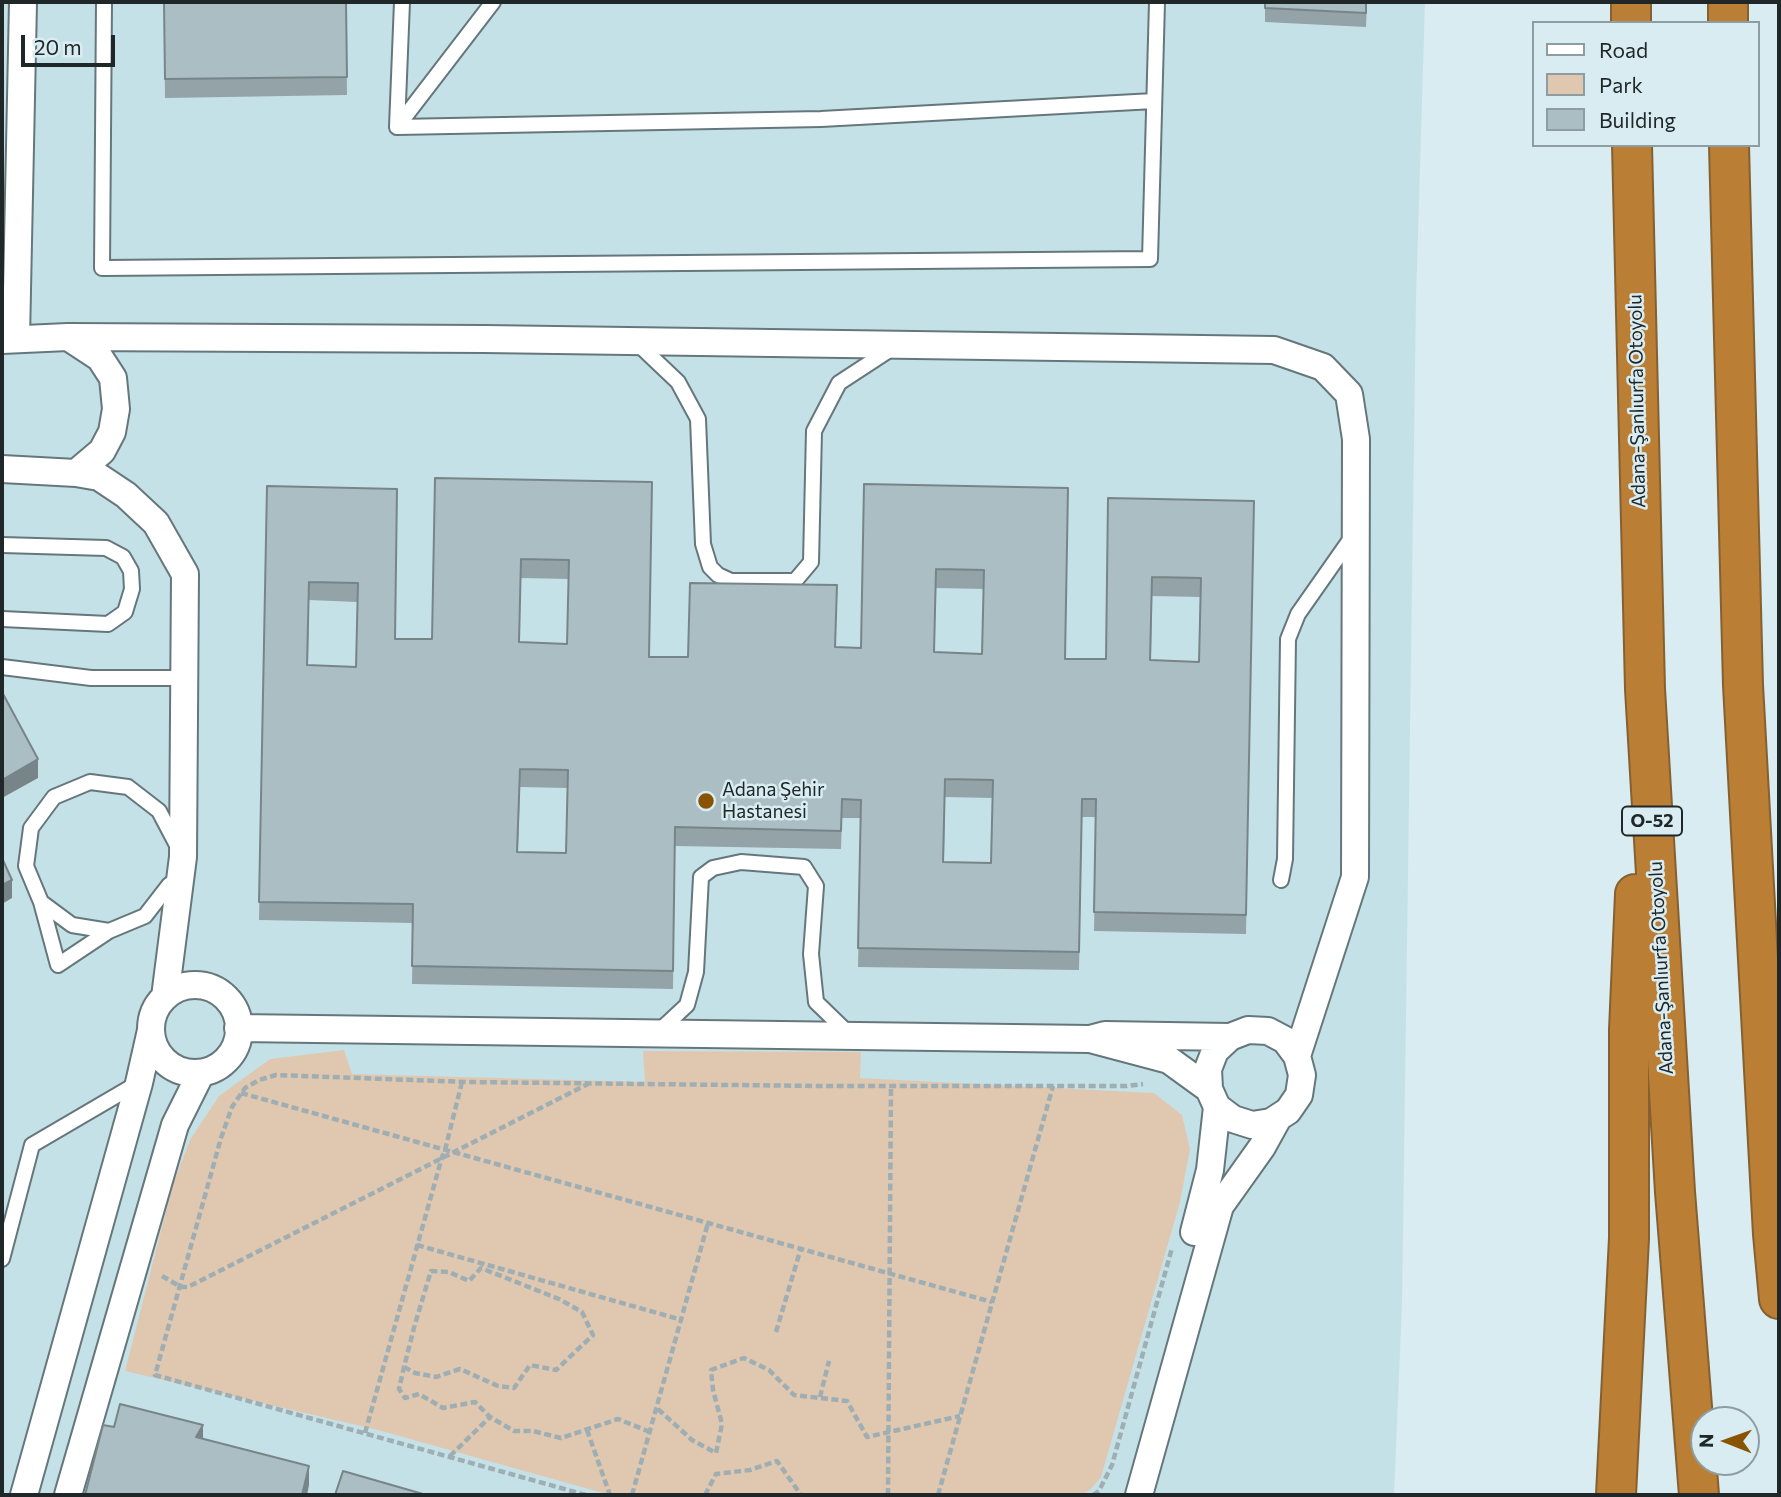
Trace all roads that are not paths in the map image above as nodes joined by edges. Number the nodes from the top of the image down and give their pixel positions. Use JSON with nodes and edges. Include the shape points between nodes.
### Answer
{"nodes":[{"id":1,"x":23,"y":2,"type":"edge"},
{"id":2,"x":104,"y":2,"type":"edge"},
{"id":3,"x":402,"y":2,"type":"edge"},
{"id":4,"x":493,"y":2,"type":"edge"},
{"id":5,"x":1157,"y":2,"type":"edge"},
{"id":6,"x":1631,"y":2,"type":"edge"},
{"id":7,"x":1728,"y":2,"type":"edge"},
{"id":8,"x":1631,"y":21,"type":"edge"},
{"id":9,"x":1728,"y":21,"type":"edge"},
{"id":10,"x":1154,"y":101,"type":"junction"},
{"id":11,"x":397,"y":127,"type":"junction"},
{"id":12,"x":1632,"y":147,"type":"edge"},
{"id":13,"x":1729,"y":147,"type":"edge"},
{"id":14,"x":68,"y":337,"type":"junction"},
{"id":15,"x":9,"y":339,"type":"edge"},
{"id":16,"x":635,"y":341,"type":"junction"},
{"id":17,"x":898,"y":345,"type":"junction"},
{"id":18,"x":2,"y":470,"type":"edge"},
{"id":19,"x":76,"y":473,"type":"junction"},
{"id":20,"x":1356,"y":532,"type":"junction"},
{"id":21,"x":2,"y":545,"type":"edge"},
{"id":22,"x":2,"y":619,"type":"edge"},
{"id":23,"x":2,"y":667,"type":"edge"},
{"id":24,"x":184,"y":678,"type":"junction"},
{"id":25,"x":1645,"y":689,"type":"junction"},
{"id":26,"x":182,"y":867,"type":"junction"},
{"id":27,"x":1281,"y":880,"type":"dead end"},
{"id":28,"x":41,"y":902,"type":"junction"},
{"id":29,"x":109,"y":931,"type":"junction"},
{"id":30,"x":165,"y":997,"type":"junction"},
{"id":31,"x":238,"y":1028,"type":"junction"},
{"id":32,"x":151,"y":1030,"type":"junction"},
{"id":33,"x":656,"y":1034,"type":"junction"},
{"id":34,"x":852,"y":1036,"type":"junction"},
{"id":35,"x":1230,"y":1037,"type":"junction"},
{"id":36,"x":1090,"y":1039,"type":"junction"},
{"id":37,"x":1297,"y":1056,"type":"junction"},
{"id":38,"x":201,"y":1073,"type":"junction"},
{"id":39,"x":139,"y":1083,"type":"junction"},
{"id":40,"x":1213,"y":1098,"type":"junction"},
{"id":41,"x":1278,"y":1118,"type":"junction"},
{"id":42,"x":1774,"y":1199,"type":"edge"},
{"id":43,"x":2,"y":1259,"type":"edge"},
{"id":44,"x":1779,"y":1299,"type":"edge"},
{"id":45,"x":24,"y":1495,"type":"edge"},
{"id":46,"x":68,"y":1495,"type":"edge"},
{"id":47,"x":1119,"y":1495,"type":"edge"},
{"id":48,"x":1139,"y":1495,"type":"edge"},
{"id":49,"x":1616,"y":1495,"type":"edge"},
{"id":50,"x":1699,"y":1495,"type":"edge"}],
"edges":[{"from":1,"to":15,"type":"street"},
{"from":2,"to":10,"type":"lane","via":[[102,268],[1150,259]]},
{"from":3,"to":11,"type":"lane"},
{"from":4,"to":11,"type":"lane"},
{"from":5,"to":10,"type":"lane"},
{"from":6,"to":8,"type":"highway"},
{"from":7,"to":9,"type":"highway"},
{"from":10,"to":11,"type":"lane","via":[[821,119]]},
{"from":12,"to":25,"type":"highway","name":"Adana-Şanlıurfa Otoyolu","number":"O-52"},
{"from":13,"to":42,"type":"highway","via":[[1743,685]]},
{"from":14,"to":15,"type":"street"},
{"from":14,"to":16,"type":"street"},
{"from":14,"to":19,"type":"street","via":[[100,358],[113,378],[116,409],[102,452]]},
{"from":16,"to":17,"type":"street"},
{"from":16,"to":17,"type":"lane","via":[[678,383],[698,419],[703,544],[710,567],[730,581],[795,581],[811,562],[814,431],[839,383]]},
{"from":17,"to":20,"type":"street","via":[[1274,350],[1324,367],[1349,394],[1356,439]]},
{"from":18,"to":19,"type":"street"},
{"from":19,"to":24,"type":"street","via":[[99,477],[127,495],[171,545],[185,574]]},
{"from":20,"to":27,"type":"lane","via":[[1297,614],[1288,639]]},
{"from":20,"to":37,"type":"street","via":[[1355,877]]},
{"from":21,"to":22,"type":"lane","via":[[106,548],[123,557],[131,571],[132,589],[125,612],[108,624]]},
{"from":23,"to":24,"type":"lane","via":[[91,678]]},
{"from":24,"to":26,"type":"street"},
{"from":25,"to":49,"type":"highway","via":[[1629,1030],[1629,1238]]},
{"from":25,"to":50,"type":"highway","name":"Adana-Şanlıurfa Otoyolu","number":"O-52","via":[[1675,1192]]},
{"from":26,"to":28,"type":"lane","via":[[159,811],[128,787],[90,782],[54,797],[31,828],[26,866]]},
{"from":26,"to":29,"type":"lane","via":[[145,916]]},
{"from":26,"to":30,"type":"street"},
{"from":28,"to":29,"type":"lane","via":[[72,925]]},
{"from":28,"to":29,"type":"lane","via":[[58,964]]},
{"from":30,"to":31,"type":"street","via":[[180,987],[199,984],[216,990],[230,1002]]},
{"from":30,"to":32,"type":"street","via":[[154,1012]]},
{"from":31,"to":33,"type":"street"},
{"from":31,"to":38,"type":"street","via":[[232,1054],[218,1067]]},
{"from":32,"to":38,"type":"street","via":[[155,1048],[167,1063],[183,1072]]},
{"from":32,"to":39,"type":"street"},
{"from":33,"to":34,"type":"street"},
{"from":33,"to":34,"type":"lane","via":[[687,1006],[696,972],[701,877],[713,868],[741,862],[803,867],[816,886],[811,954],[816,1002]]},
{"from":34,"to":36,"type":"street"},
{"from":35,"to":36,"type":"street","via":[[1105,1035]]},
{"from":35,"to":37,"type":"street","via":[[1248,1030],[1268,1031],[1285,1040]]},
{"from":35,"to":40,"type":"street","via":[[1215,1051],[1208,1069]]},
{"from":36,"to":40,"type":"street","via":[[1169,1060]]},
{"from":37,"to":41,"type":"street","via":[[1302,1075],[1299,1095]]},
{"from":38,"to":46,"type":"street","via":[[175,1125]]},
{"from":39,"to":43,"type":"lane","via":[[32,1145]]},
{"from":39,"to":45,"type":"street"},
{"from":40,"to":41,"type":"street","via":[[1233,1119],[1252,1125]]},
{"from":40,"to":47,"type":"street","via":[[1207,1186],[1128,1478]]},
{"from":41,"to":48,"type":"street","via":[[1220,1206]]},
{"from":42,"to":44,"type":"highway"}]}
